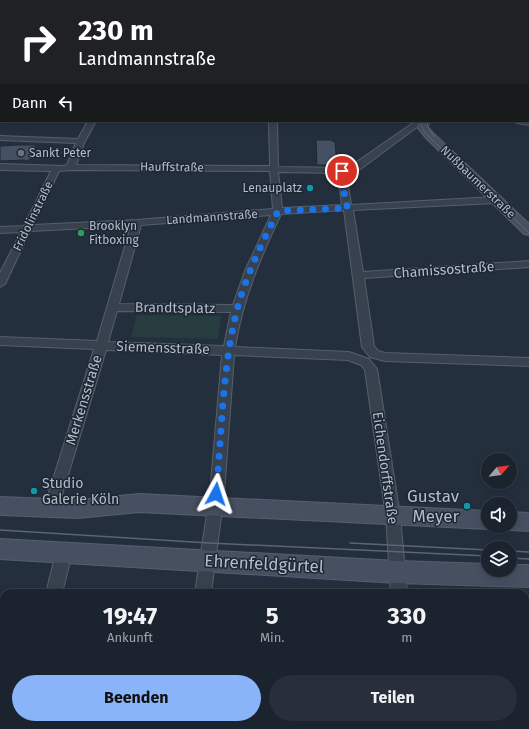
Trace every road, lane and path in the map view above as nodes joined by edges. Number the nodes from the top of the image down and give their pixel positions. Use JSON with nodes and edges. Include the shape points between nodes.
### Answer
{"nodes":[{"id":1,"x":91,"y":122,"type":"edge"},
{"id":2,"x":273,"y":122,"type":"edge"},
{"id":3,"x":421,"y":122,"type":"edge"},
{"id":4,"x":422,"y":122,"type":"edge"},
{"id":5,"x":431,"y":122,"type":"edge"},
{"id":6,"x":427,"y":132,"type":"junction"},
{"id":7,"x":400,"y":137,"type":"junction"},
{"id":8,"x":0,"y":138,"type":"edge"},
{"id":9,"x":81,"y":141,"type":"junction"},
{"id":10,"x":70,"y":166,"type":"junction"},
{"id":11,"x":0,"y":167,"type":"edge"},
{"id":12,"x":274,"y":168,"type":"junction"},
{"id":13,"x":56,"y":169,"type":"junction"},
{"id":14,"x":342,"y":171,"type":"junction"},
{"id":15,"x":495,"y":200,"type":"junction"},
{"id":16,"x":348,"y":208,"type":"junction"},
{"id":17,"x":278,"y":211,"type":"junction"},
{"id":18,"x":137,"y":223,"type":"junction"},
{"id":19,"x":26,"y":228,"type":"junction"},
{"id":20,"x":0,"y":230,"type":"edge"},
{"id":21,"x":529,"y":231,"type":"edge"},
{"id":22,"x":529,"y":264,"type":"edge"},
{"id":23,"x":360,"y":275,"type":"junction"},
{"id":24,"x":0,"y":284,"type":"edge"},
{"id":25,"x":113,"y":307,"type":"junction"},
{"id":26,"x":238,"y":309,"type":"junction"},
{"id":27,"x":0,"y":341,"type":"edge"},
{"id":28,"x":102,"y":345,"type":"junction"},
{"id":29,"x":229,"y":350,"type":"junction"},
{"id":30,"x":349,"y":356,"type":"joint"},
{"id":31,"x":529,"y":362,"type":"edge"},
{"id":32,"x":0,"y":506,"type":"edge"},
{"id":33,"x":214,"y":507,"type":"junction"},
{"id":34,"x":51,"y":508,"type":"junction"},
{"id":35,"x":393,"y":516,"type":"junction"},
{"id":36,"x":481,"y":520,"type":"edge"},
{"id":37,"x":517,"y":521,"type":"edge"},
{"id":38,"x":529,"y":522,"type":"edge"},
{"id":39,"x":0,"y":549,"type":"edge"},
{"id":40,"x":64,"y":553,"type":"junction"},
{"id":41,"x":206,"y":560,"type":"junction"},
{"id":42,"x":529,"y":576,"type":"edge"},
{"id":43,"x":398,"y":582,"type":"edge"},
{"id":44,"x":55,"y":589,"type":"edge"},
{"id":45,"x":203,"y":589,"type":"edge"}],
"edges":[{"from":1,"to":9,"type":"street"},
{"from":2,"to":12,"type":"street"},
{"from":3,"to":7,"type":"street"},
{"from":4,"to":6,"type":"main road","via":[[422,127]]},
{"from":5,"to":6,"type":"main road"},
{"from":6,"to":7,"type":"street"},
{"from":6,"to":15,"type":"main road","name":"Nußbaumerstraße"},
{"from":7,"to":14,"type":"street","via":[[356,168]]},
{"from":8,"to":9,"type":"street"},
{"from":9,"to":10,"type":"street"},
{"from":10,"to":12,"type":"street","name":"Hauffstraße"},
{"from":10,"to":13,"type":"street","name":"Hauffstraße"},
{"from":11,"to":13,"type":"street","name":"Hauffstraße"},
{"from":12,"to":14,"type":"street"},
{"from":12,"to":17,"type":"street"},
{"from":13,"to":19,"type":"street","name":"Fridolinstraße"},
{"from":14,"to":16,"type":"street"},
{"from":15,"to":16,"type":"street","name":"Landmannstraße"},
{"from":15,"to":21,"type":"main road","name":"Nußbaumerstraße"},
{"from":16,"to":17,"type":"street","name":"Landmannstraße"},
{"from":16,"to":23,"type":"street"},
{"from":17,"to":18,"type":"street","name":"Landmannstraße"},
{"from":17,"to":26,"type":"street","via":[[251,265]]},
{"from":18,"to":19,"type":"street","name":"Landmannstraße"},
{"from":18,"to":25,"type":"street","name":"Merkensstraße"},
{"from":19,"to":20,"type":"street","name":"Landmannstraße"},
{"from":19,"to":24,"type":"street","name":"Fridolinstraße"},
{"from":22,"to":23,"type":"street","name":"Chamissostraße"},
{"from":23,"to":31,"type":"street","via":[[368,347],[374,354],[385,357]]},
{"from":25,"to":26,"type":"street","name":"Brandtsplatz"},
{"from":25,"to":28,"type":"street","name":"Merkensstraße"},
{"from":26,"to":29,"type":"street"},
{"from":27,"to":28,"type":"street","name":"Siemensstraße"},
{"from":28,"to":29,"type":"street","name":"Siemensstraße"},
{"from":28,"to":34,"type":"street","name":"Merkensstraße"},
{"from":29,"to":30,"type":"street","name":"Siemensstraße"},
{"from":29,"to":33,"type":"street"},
{"from":30,"to":35,"type":"street","name":"Eichendorffstraße","via":[[365,362],[371,370]]},
{"from":32,"to":34,"type":"main road"},
{"from":33,"to":34,"type":"main road","via":[[139,504],[78,509]]},
{"from":33,"to":35,"type":"main road"},
{"from":33,"to":41,"type":"street"},
{"from":35,"to":36,"type":"main road"},
{"from":35,"to":43,"type":"street","name":"Eichendorffstraße"},
{"from":37,"to":38,"type":"main road"},
{"from":39,"to":40,"type":"main road","name":"Ehrenfeldgürtel"},
{"from":40,"to":41,"type":"main road","name":"Ehrenfeldgürtel"},
{"from":40,"to":44,"type":"street"},
{"from":41,"to":43,"type":"main road","name":"Ehrenfeldgürtel"},
{"from":41,"to":45,"type":"street"},
{"from":42,"to":43,"type":"main road","name":"Ehrenfeldgürtel"}]}
